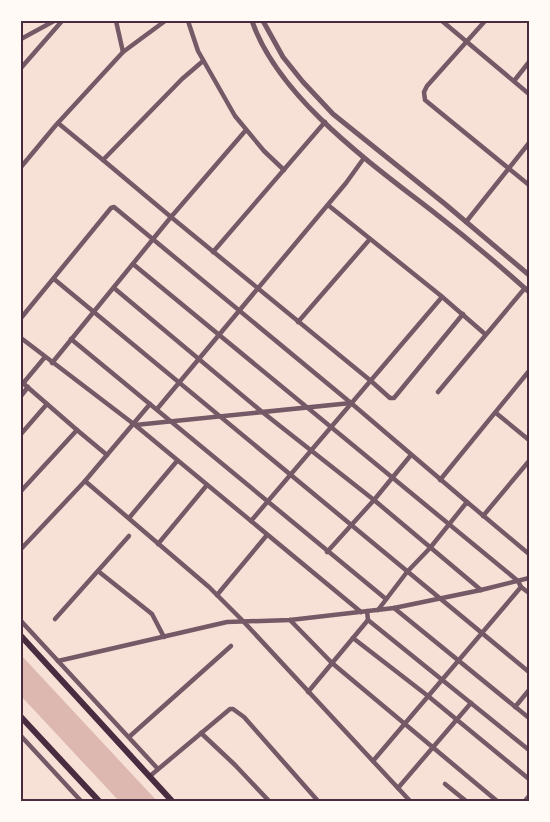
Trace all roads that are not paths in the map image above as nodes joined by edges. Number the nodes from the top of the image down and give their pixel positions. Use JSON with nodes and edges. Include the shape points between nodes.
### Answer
{"nodes":[{"id":1,"x":54,"y":21,"type":"edge"},
{"id":2,"x":62,"y":21,"type":"edge"},
{"id":3,"x":116,"y":21,"type":"edge"},
{"id":4,"x":165,"y":21,"type":"edge"},
{"id":5,"x":188,"y":21,"type":"edge"},
{"id":6,"x":252,"y":21,"type":"edge"},
{"id":7,"x":263,"y":21,"type":"edge"},
{"id":8,"x":442,"y":21,"type":"edge"},
{"id":9,"x":485,"y":21,"type":"edge"},
{"id":10,"x":21,"y":39,"type":"edge"},
{"id":11,"x":467,"y":42,"type":"junction"},
{"id":12,"x":123,"y":52,"type":"junction"},
{"id":13,"x":203,"y":61,"type":"junction"},
{"id":14,"x":529,"y":62,"type":"edge"},
{"id":15,"x":21,"y":68,"type":"edge"},
{"id":16,"x":514,"y":81,"type":"junction"},
{"id":17,"x":529,"y":94,"type":"edge"},
{"id":18,"x":325,"y":122,"type":"junction"},
{"id":19,"x":58,"y":123,"type":"junction"},
{"id":20,"x":246,"y":130,"type":"junction"},
{"id":21,"x":529,"y":143,"type":"edge"},
{"id":22,"x":364,"y":158,"type":"junction"},
{"id":23,"x":103,"y":160,"type":"junction"},
{"id":24,"x":21,"y":167,"type":"edge"},
{"id":25,"x":508,"y":168,"type":"junction"},
{"id":26,"x":284,"y":170,"type":"junction"},
{"id":27,"x":529,"y":186,"type":"edge"},
{"id":28,"x":328,"y":205,"type":"junction"},
{"id":29,"x":171,"y":217,"type":"junction"},
{"id":30,"x":466,"y":222,"type":"junction"},
{"id":31,"x":370,"y":239,"type":"junction"},
{"id":32,"x":153,"y":240,"type":"junction"},
{"id":33,"x":213,"y":252,"type":"junction"},
{"id":34,"x":133,"y":264,"type":"junction"},
{"id":35,"x":529,"y":275,"type":"edge"},
{"id":36,"x":54,"y":279,"type":"junction"},
{"id":37,"x":114,"y":288,"type":"junction"},
{"id":38,"x":258,"y":289,"type":"junction"},
{"id":39,"x":527,"y":290,"type":"edge"},
{"id":40,"x":442,"y":297,"type":"junction"},
{"id":41,"x":94,"y":312,"type":"junction"},
{"id":42,"x":239,"y":312,"type":"junction"},
{"id":43,"x":463,"y":314,"type":"junction"},
{"id":44,"x":21,"y":318,"type":"edge"},
{"id":45,"x":298,"y":322,"type":"junction"},
{"id":46,"x":485,"y":334,"type":"junction"},
{"id":47,"x":220,"y":335,"type":"junction"},
{"id":48,"x":21,"y":338,"type":"edge"},
{"id":49,"x":71,"y":339,"type":"junction"},
{"id":50,"x":45,"y":357,"type":"junction"},
{"id":51,"x":199,"y":359,"type":"junction"},
{"id":52,"x":52,"y":363,"type":"junction"},
{"id":53,"x":529,"y":371,"type":"edge"},
{"id":54,"x":371,"y":381,"type":"junction"},
{"id":55,"x":180,"y":383,"type":"junction"},
{"id":56,"x":28,"y":387,"type":"junction"},
{"id":57,"x":438,"y":392,"type":"dead end"},
{"id":58,"x":21,"y":396,"type":"edge"},
{"id":59,"x":351,"y":403,"type":"junction"},
{"id":60,"x":47,"y":404,"type":"junction"},
{"id":61,"x":150,"y":404,"type":"junction"},
{"id":62,"x":307,"y":407,"type":"junction"},
{"id":63,"x":158,"y":409,"type":"junction"},
{"id":64,"x":261,"y":411,"type":"junction"},
{"id":65,"x":496,"y":413,"type":"junction"},
{"id":66,"x":220,"y":416,"type":"junction"},
{"id":67,"x":171,"y":421,"type":"junction"},
{"id":68,"x":134,"y":425,"type":"junction"},
{"id":69,"x":331,"y":426,"type":"junction"},
{"id":70,"x":77,"y":430,"type":"junction"},
{"id":71,"x":21,"y":434,"type":"edge"},
{"id":72,"x":529,"y":440,"type":"edge"},
{"id":73,"x":312,"y":450,"type":"junction"},
{"id":74,"x":107,"y":455,"type":"junction"},
{"id":75,"x":411,"y":455,"type":"junction"},
{"id":76,"x":178,"y":461,"type":"junction"},
{"id":77,"x":529,"y":461,"type":"edge"},
{"id":78,"x":290,"y":475,"type":"junction"},
{"id":79,"x":392,"y":476,"type":"junction"},
{"id":80,"x":440,"y":480,"type":"junction"},
{"id":81,"x":85,"y":481,"type":"junction"},
{"id":82,"x":207,"y":485,"type":"junction"},
{"id":83,"x":21,"y":491,"type":"edge"},
{"id":84,"x":374,"y":500,"type":"junction"},
{"id":85,"x":267,"y":502,"type":"junction"},
{"id":86,"x":467,"y":502,"type":"junction"},
{"id":87,"x":483,"y":516,"type":"junction"},
{"id":88,"x":129,"y":518,"type":"junction"},
{"id":89,"x":251,"y":521,"type":"junction"},
{"id":90,"x":449,"y":523,"type":"junction"},
{"id":91,"x":351,"y":526,"type":"junction"},
{"id":92,"x":268,"y":535,"type":"junction"},
{"id":93,"x":129,"y":536,"type":"dead end"},
{"id":94,"x":21,"y":537,"type":"edge"},
{"id":95,"x":27,"y":543,"type":"junction"},
{"id":96,"x":158,"y":544,"type":"junction"},
{"id":97,"x":430,"y":548,"type":"junction"},
{"id":98,"x":21,"y":549,"type":"edge"},
{"id":99,"x":327,"y":552,"type":"junction"},
{"id":100,"x":529,"y":554,"type":"edge"},
{"id":101,"x":98,"y":571,"type":"junction"},
{"id":102,"x":407,"y":572,"type":"junction"},
{"id":103,"x":529,"y":578,"type":"edge"},
{"id":104,"x":518,"y":581,"type":"junction"},
{"id":105,"x":521,"y":587,"type":"junction"},
{"id":106,"x":481,"y":590,"type":"junction"},
{"id":107,"x":529,"y":593,"type":"edge"},
{"id":108,"x":217,"y":595,"type":"junction"},
{"id":109,"x":386,"y":599,"type":"junction"},
{"id":110,"x":440,"y":599,"type":"junction"},
{"id":111,"x":394,"y":608,"type":"junction"},
{"id":112,"x":378,"y":610,"type":"junction"},
{"id":113,"x":367,"y":611,"type":"junction"},
{"id":114,"x":361,"y":612,"type":"junction"},
{"id":115,"x":55,"y":619,"type":"dead end"},
{"id":116,"x":290,"y":620,"type":"junction"},
{"id":117,"x":368,"y":620,"type":"junction"},
{"id":118,"x":21,"y":621,"type":"edge"},
{"id":119,"x":244,"y":621,"type":"junction"},
{"id":120,"x":481,"y":633,"type":"junction"},
{"id":121,"x":21,"y":636,"type":"edge"},
{"id":122,"x":164,"y":637,"type":"junction"},
{"id":123,"x":353,"y":638,"type":"junction"},
{"id":124,"x":231,"y":646,"type":"dead end"},
{"id":125,"x":58,"y":661,"type":"junction"},
{"id":126,"x":458,"y":661,"type":"junction"},
{"id":127,"x":332,"y":662,"type":"junction"},
{"id":128,"x":529,"y":672,"type":"edge"},
{"id":129,"x":442,"y":680,"type":"junction"},
{"id":130,"x":529,"y":690,"type":"edge"},
{"id":131,"x":308,"y":692,"type":"junction"},
{"id":132,"x":428,"y":696,"type":"junction"},
{"id":133,"x":471,"y":703,"type":"junction"},
{"id":134,"x":515,"y":707,"type":"junction"},
{"id":135,"x":21,"y":717,"type":"edge"},
{"id":136,"x":529,"y":718,"type":"edge"},
{"id":137,"x":456,"y":720,"type":"junction"},
{"id":138,"x":405,"y":723,"type":"junction"},
{"id":139,"x":201,"y":733,"type":"junction"},
{"id":140,"x":21,"y":736,"type":"edge"},
{"id":141,"x":129,"y":737,"type":"junction"},
{"id":142,"x":434,"y":747,"type":"junction"},
{"id":143,"x":529,"y":750,"type":"edge"},
{"id":144,"x":373,"y":761,"type":"junction"},
{"id":145,"x":65,"y":764,"type":"junction"},
{"id":146,"x":158,"y":769,"type":"junction"},
{"id":147,"x":150,"y":776,"type":"junction"},
{"id":148,"x":529,"y":779,"type":"edge"},
{"id":149,"x":445,"y":784,"type":"dead end"},
{"id":150,"x":398,"y":788,"type":"junction"},
{"id":151,"x":529,"y":796,"type":"edge"},
{"id":152,"x":81,"y":801,"type":"edge"},
{"id":153,"x":93,"y":801,"type":"edge"},
{"id":154,"x":99,"y":801,"type":"edge"},
{"id":155,"x":174,"y":801,"type":"edge"},
{"id":156,"x":268,"y":801,"type":"edge"},
{"id":157,"x":318,"y":801,"type":"edge"},
{"id":158,"x":410,"y":801,"type":"edge"},
{"id":159,"x":466,"y":801,"type":"edge"},
{"id":160,"x":497,"y":801,"type":"edge"},
{"id":161,"x":525,"y":801,"type":"edge"}],
"edges":[{"from":1,"to":10,"type":"street"},
{"from":2,"to":15,"type":"street"},
{"from":3,"to":12,"type":"street"},
{"from":4,"to":12,"type":"street"},
{"from":5,"to":13,"type":"street"},
{"from":6,"to":18,"type":"street","via":[[265,51]]},
{"from":7,"to":30,"type":"street","via":[[283,56],[333,114]]},
{"from":8,"to":11,"type":"street"},
{"from":9,"to":11,"type":"street"},
{"from":11,"to":16,"type":"street"},
{"from":11,"to":25,"type":"street","via":[[427,86],[425,100]]},
{"from":12,"to":19,"type":"street"},
{"from":13,"to":20,"type":"street"},
{"from":13,"to":23,"type":"street","via":[[182,78]]},
{"from":14,"to":16,"type":"street"},
{"from":16,"to":17,"type":"street"},
{"from":18,"to":22,"type":"street"},
{"from":18,"to":26,"type":"street"},
{"from":19,"to":23,"type":"street"},
{"from":19,"to":24,"type":"street"},
{"from":20,"to":26,"type":"street"},
{"from":20,"to":29,"type":"street"},
{"from":21,"to":25,"type":"street"},
{"from":22,"to":28,"type":"street"},
{"from":22,"to":39,"type":"street"},
{"from":23,"to":29,"type":"street"},
{"from":25,"to":27,"type":"street"},
{"from":25,"to":30,"type":"street"},
{"from":26,"to":33,"type":"street"},
{"from":28,"to":31,"type":"street"},
{"from":28,"to":38,"type":"street"},
{"from":29,"to":32,"type":"street"},
{"from":29,"to":33,"type":"street"},
{"from":30,"to":35,"type":"street"},
{"from":31,"to":40,"type":"street"},
{"from":31,"to":45,"type":"street"},
{"from":32,"to":34,"type":"street"},
{"from":32,"to":36,"type":"street","via":[[112,208]]},
{"from":32,"to":42,"type":"street"},
{"from":33,"to":38,"type":"street"},
{"from":34,"to":37,"type":"street"},
{"from":34,"to":47,"type":"street"},
{"from":36,"to":41,"type":"street"},
{"from":36,"to":44,"type":"street"},
{"from":37,"to":41,"type":"street"},
{"from":37,"to":51,"type":"street"},
{"from":38,"to":42,"type":"street"},
{"from":38,"to":45,"type":"street"},
{"from":39,"to":46,"type":"street"},
{"from":40,"to":43,"type":"street"},
{"from":40,"to":54,"type":"street"},
{"from":41,"to":49,"type":"street"},
{"from":41,"to":55,"type":"street"},
{"from":42,"to":47,"type":"street"},
{"from":42,"to":59,"type":"street"},
{"from":43,"to":46,"type":"street"},
{"from":43,"to":54,"type":"street","via":[[394,398]]},
{"from":45,"to":54,"type":"street"},
{"from":46,"to":57,"type":"street"},
{"from":47,"to":51,"type":"street"},
{"from":47,"to":62,"type":"street"},
{"from":48,"to":50,"type":"street"},
{"from":49,"to":52,"type":"street"},
{"from":49,"to":61,"type":"street"},
{"from":50,"to":52,"type":"street"},
{"from":50,"to":56,"type":"street","via":[[24,382]]},
{"from":51,"to":55,"type":"street"},
{"from":51,"to":64,"type":"street"},
{"from":52,"to":68,"type":"street"},
{"from":53,"to":65,"type":"street"},
{"from":54,"to":59,"type":"street"},
{"from":55,"to":63,"type":"street"},
{"from":55,"to":66,"type":"street"},
{"from":56,"to":58,"type":"street"},
{"from":56,"to":60,"type":"street"},
{"from":59,"to":62,"type":"street"},
{"from":59,"to":69,"type":"street"},
{"from":59,"to":75,"type":"street"},
{"from":60,"to":70,"type":"street"},
{"from":60,"to":71,"type":"street"},
{"from":61,"to":63,"type":"street"},
{"from":61,"to":68,"type":"street"},
{"from":62,"to":64,"type":"street"},
{"from":62,"to":69,"type":"street"},
{"from":63,"to":67,"type":"street"},
{"from":64,"to":66,"type":"street"},
{"from":64,"to":73,"type":"street"},
{"from":65,"to":72,"type":"street"},
{"from":65,"to":80,"type":"street"},
{"from":66,"to":67,"type":"street"},
{"from":66,"to":78,"type":"street"},
{"from":67,"to":68,"type":"street"},
{"from":67,"to":85,"type":"street"},
{"from":68,"to":74,"type":"street"},
{"from":68,"to":76,"type":"street"},
{"from":69,"to":73,"type":"street"},
{"from":69,"to":79,"type":"street"},
{"from":70,"to":74,"type":"street"},
{"from":70,"to":83,"type":"street"},
{"from":73,"to":78,"type":"street"},
{"from":73,"to":84,"type":"street"},
{"from":74,"to":81,"type":"street"},
{"from":75,"to":79,"type":"street"},
{"from":75,"to":80,"type":"street"},
{"from":76,"to":82,"type":"street"},
{"from":76,"to":88,"type":"street"},
{"from":77,"to":87,"type":"street"},
{"from":78,"to":85,"type":"street"},
{"from":78,"to":91,"type":"street"},
{"from":79,"to":84,"type":"street"},
{"from":79,"to":90,"type":"street"},
{"from":80,"to":86,"type":"street"},
{"from":81,"to":88,"type":"street"},
{"from":81,"to":95,"type":"street"},
{"from":82,"to":89,"type":"street"},
{"from":82,"to":96,"type":"street"},
{"from":84,"to":91,"type":"street"},
{"from":84,"to":97,"type":"street"},
{"from":85,"to":89,"type":"street"},
{"from":85,"to":99,"type":"street"},
{"from":86,"to":87,"type":"street"},
{"from":86,"to":90,"type":"street"},
{"from":87,"to":100,"type":"street"},
{"from":88,"to":96,"type":"street"},
{"from":89,"to":92,"type":"street"},
{"from":90,"to":97,"type":"street"},
{"from":90,"to":104,"type":"street"},
{"from":91,"to":99,"type":"street"},
{"from":91,"to":102,"type":"street"},
{"from":92,"to":108,"type":"street"},
{"from":92,"to":114,"type":"street"},
{"from":93,"to":101,"type":"street"},
{"from":94,"to":95,"type":"street"},
{"from":95,"to":98,"type":"street"},
{"from":96,"to":108,"type":"street"},
{"from":97,"to":102,"type":"street"},
{"from":97,"to":106,"type":"street"},
{"from":99,"to":109,"type":"street"},
{"from":101,"to":115,"type":"street"},
{"from":101,"to":122,"type":"street","via":[[152,614]]},
{"from":102,"to":109,"type":"street"},
{"from":102,"to":110,"type":"street"},
{"from":103,"to":104,"type":"street"},
{"from":104,"to":105,"type":"street"},
{"from":104,"to":106,"type":"street"},
{"from":105,"to":107,"type":"street"},
{"from":105,"to":120,"type":"street"},
{"from":106,"to":110,"type":"street"},
{"from":108,"to":119,"type":"street"},
{"from":109,"to":112,"type":"street"},
{"from":110,"to":111,"type":"street"},
{"from":110,"to":120,"type":"street"},
{"from":111,"to":112,"type":"street"},
{"from":111,"to":126,"type":"street"},
{"from":112,"to":113,"type":"street"},
{"from":113,"to":114,"type":"street"},
{"from":113,"to":117,"type":"street"},
{"from":114,"to":116,"type":"street"},
{"from":116,"to":119,"type":"street"},
{"from":116,"to":127,"type":"street"},
{"from":117,"to":123,"type":"street"},
{"from":117,"to":129,"type":"street"},
{"from":118,"to":125,"type":"street"},
{"from":119,"to":122,"type":"street","via":[[210,625]]},
{"from":119,"to":131,"type":"street"},
{"from":120,"to":126,"type":"street"},
{"from":120,"to":128,"type":"street"},
{"from":121,"to":147,"type":"main road"},
{"from":122,"to":125,"type":"street"},
{"from":123,"to":127,"type":"street"},
{"from":123,"to":132,"type":"street"},
{"from":124,"to":141,"type":"street"},
{"from":125,"to":141,"type":"street"},
{"from":126,"to":129,"type":"street"},
{"from":126,"to":134,"type":"street"},
{"from":127,"to":131,"type":"street"},
{"from":127,"to":138,"type":"street"},
{"from":129,"to":132,"type":"street"},
{"from":129,"to":133,"type":"street"},
{"from":130,"to":134,"type":"street"},
{"from":131,"to":144,"type":"street"},
{"from":132,"to":137,"type":"street"},
{"from":132,"to":138,"type":"street"},
{"from":133,"to":137,"type":"street"},
{"from":133,"to":143,"type":"street"},
{"from":134,"to":136,"type":"street"},
{"from":135,"to":145,"type":"main road"},
{"from":137,"to":142,"type":"street"},
{"from":137,"to":148,"type":"street"},
{"from":138,"to":142,"type":"street"},
{"from":138,"to":144,"type":"street"},
{"from":139,"to":146,"type":"street"},
{"from":139,"to":156,"type":"street"},
{"from":139,"to":157,"type":"street","via":[[233,709],[244,717]]},
{"from":140,"to":152,"type":"street"},
{"from":141,"to":146,"type":"street"},
{"from":142,"to":150,"type":"street"},
{"from":142,"to":160,"type":"street"},
{"from":144,"to":150,"type":"street"},
{"from":145,"to":153,"type":"main road"},
{"from":145,"to":154,"type":"main road"},
{"from":146,"to":147,"type":"street"},
{"from":147,"to":155,"type":"main road"},
{"from":149,"to":159,"type":"street"},
{"from":150,"to":158,"type":"street"},
{"from":151,"to":161,"type":"street"}]}
